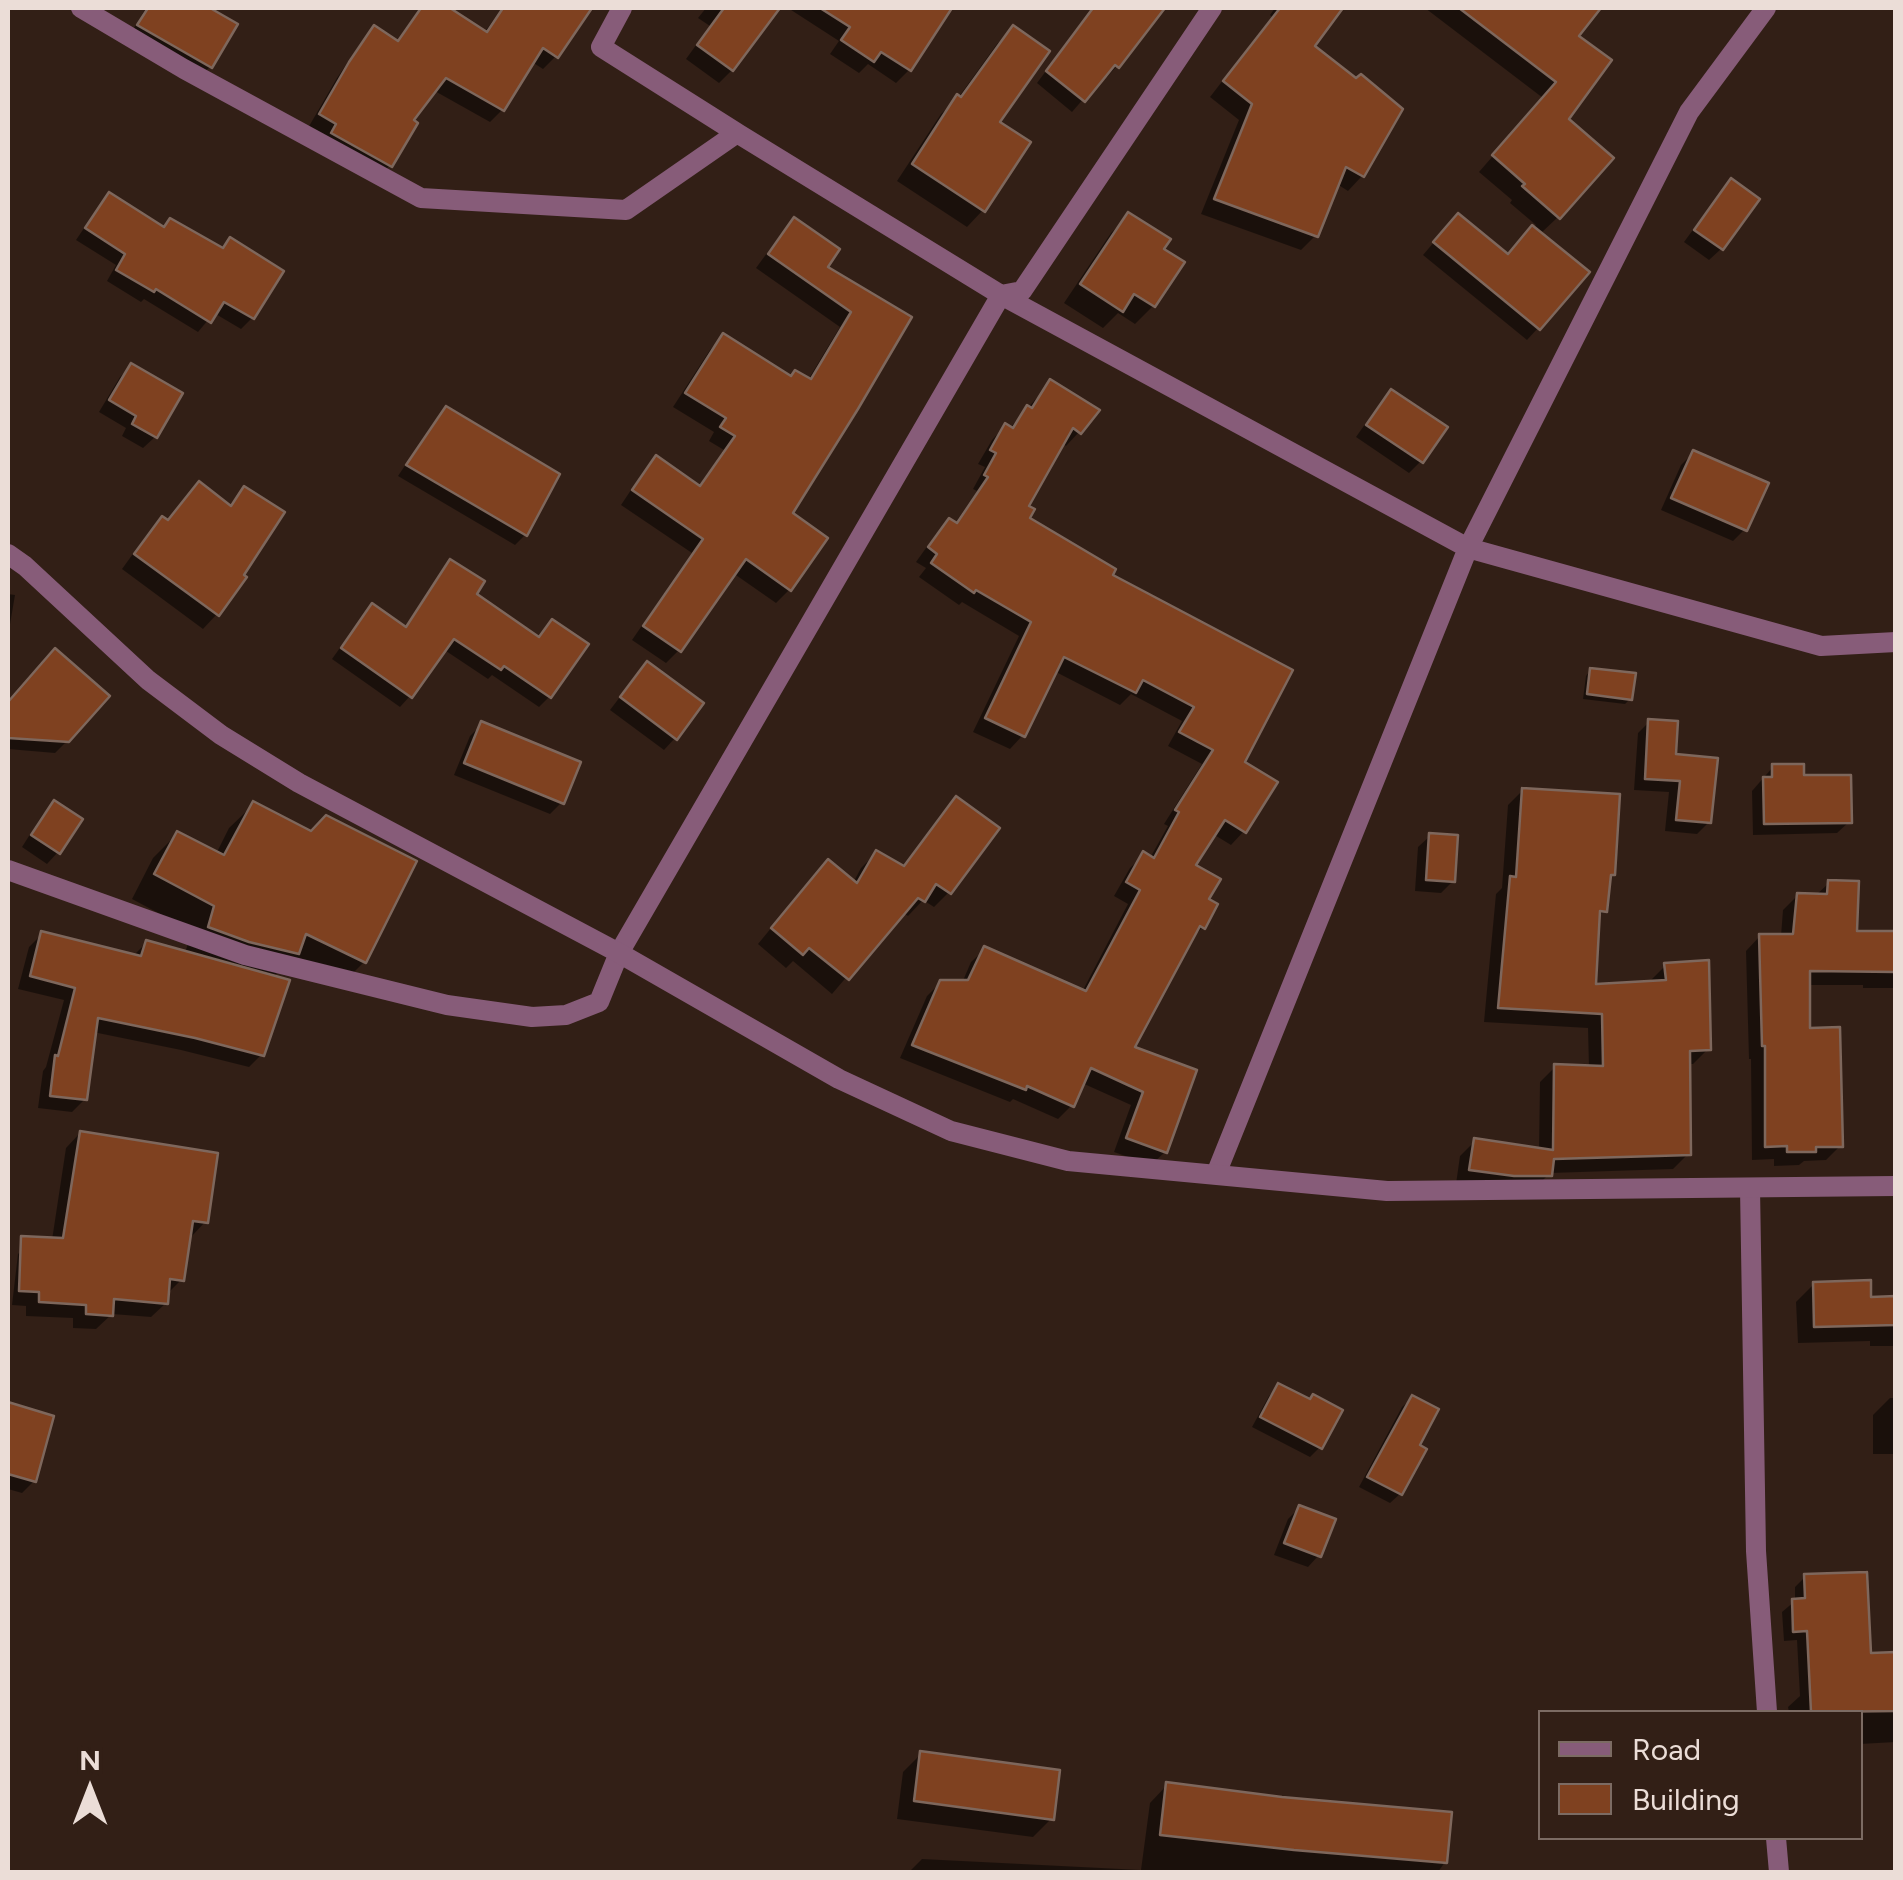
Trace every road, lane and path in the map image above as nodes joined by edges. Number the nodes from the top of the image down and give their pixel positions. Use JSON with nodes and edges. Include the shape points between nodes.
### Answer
{"nodes":[{"id":1,"x":81,"y":8,"type":"edge"},
{"id":2,"x":622,"y":8,"type":"edge"},
{"id":3,"x":1212,"y":8,"type":"edge"},
{"id":4,"x":1766,"y":8,"type":"edge"},
{"id":5,"x":737,"y":133,"type":"junction"},
{"id":6,"x":1002,"y":295,"type":"junction"},
{"id":7,"x":1468,"y":548,"type":"junction"},
{"id":8,"x":8,"y":554,"type":"edge"},
{"id":9,"x":1896,"y":642,"type":"edge"},
{"id":10,"x":8,"y":870,"type":"edge"},
{"id":11,"x":620,"y":953,"type":"junction"},
{"id":12,"x":1216,"y":1174,"type":"junction"},
{"id":13,"x":1896,"y":1186,"type":"edge"},
{"id":14,"x":1750,"y":1188,"type":"junction"},
{"id":15,"x":1768,"y":1710,"type":"edge"},
{"id":16,"x":1776,"y":1840,"type":"edge"},
{"id":17,"x":1779,"y":1872,"type":"edge"}],
"edges":[{"from":1,"to":5,"type":"street","via":[[421,198],[626,210]]},
{"from":2,"to":5,"type":"street","via":[[601,47]]},
{"from":3,"to":6,"type":"street","via":[[1022,291]]},
{"from":4,"to":7,"type":"street","via":[[1689,112]]},
{"from":5,"to":6,"type":"street"},
{"from":6,"to":7,"type":"street"},
{"from":6,"to":11,"type":"street"},
{"from":7,"to":9,"type":"street","via":[[1821,646]]},
{"from":7,"to":12,"type":"street"},
{"from":8,"to":11,"type":"street","via":[[148,680],[221,735],[300,784]]},
{"from":10,"to":11,"type":"street","via":[[245,955],[446,1005],[532,1017],[566,1015],[599,1002]]},
{"from":11,"to":12,"type":"street","via":[[839,1079],[951,1130],[1068,1160]]},
{"from":12,"to":14,"type":"street","via":[[1387,1191]]},
{"from":13,"to":14,"type":"street"},
{"from":14,"to":15,"type":"street","via":[[1756,1552]]},
{"from":16,"to":17,"type":"street"}]}
